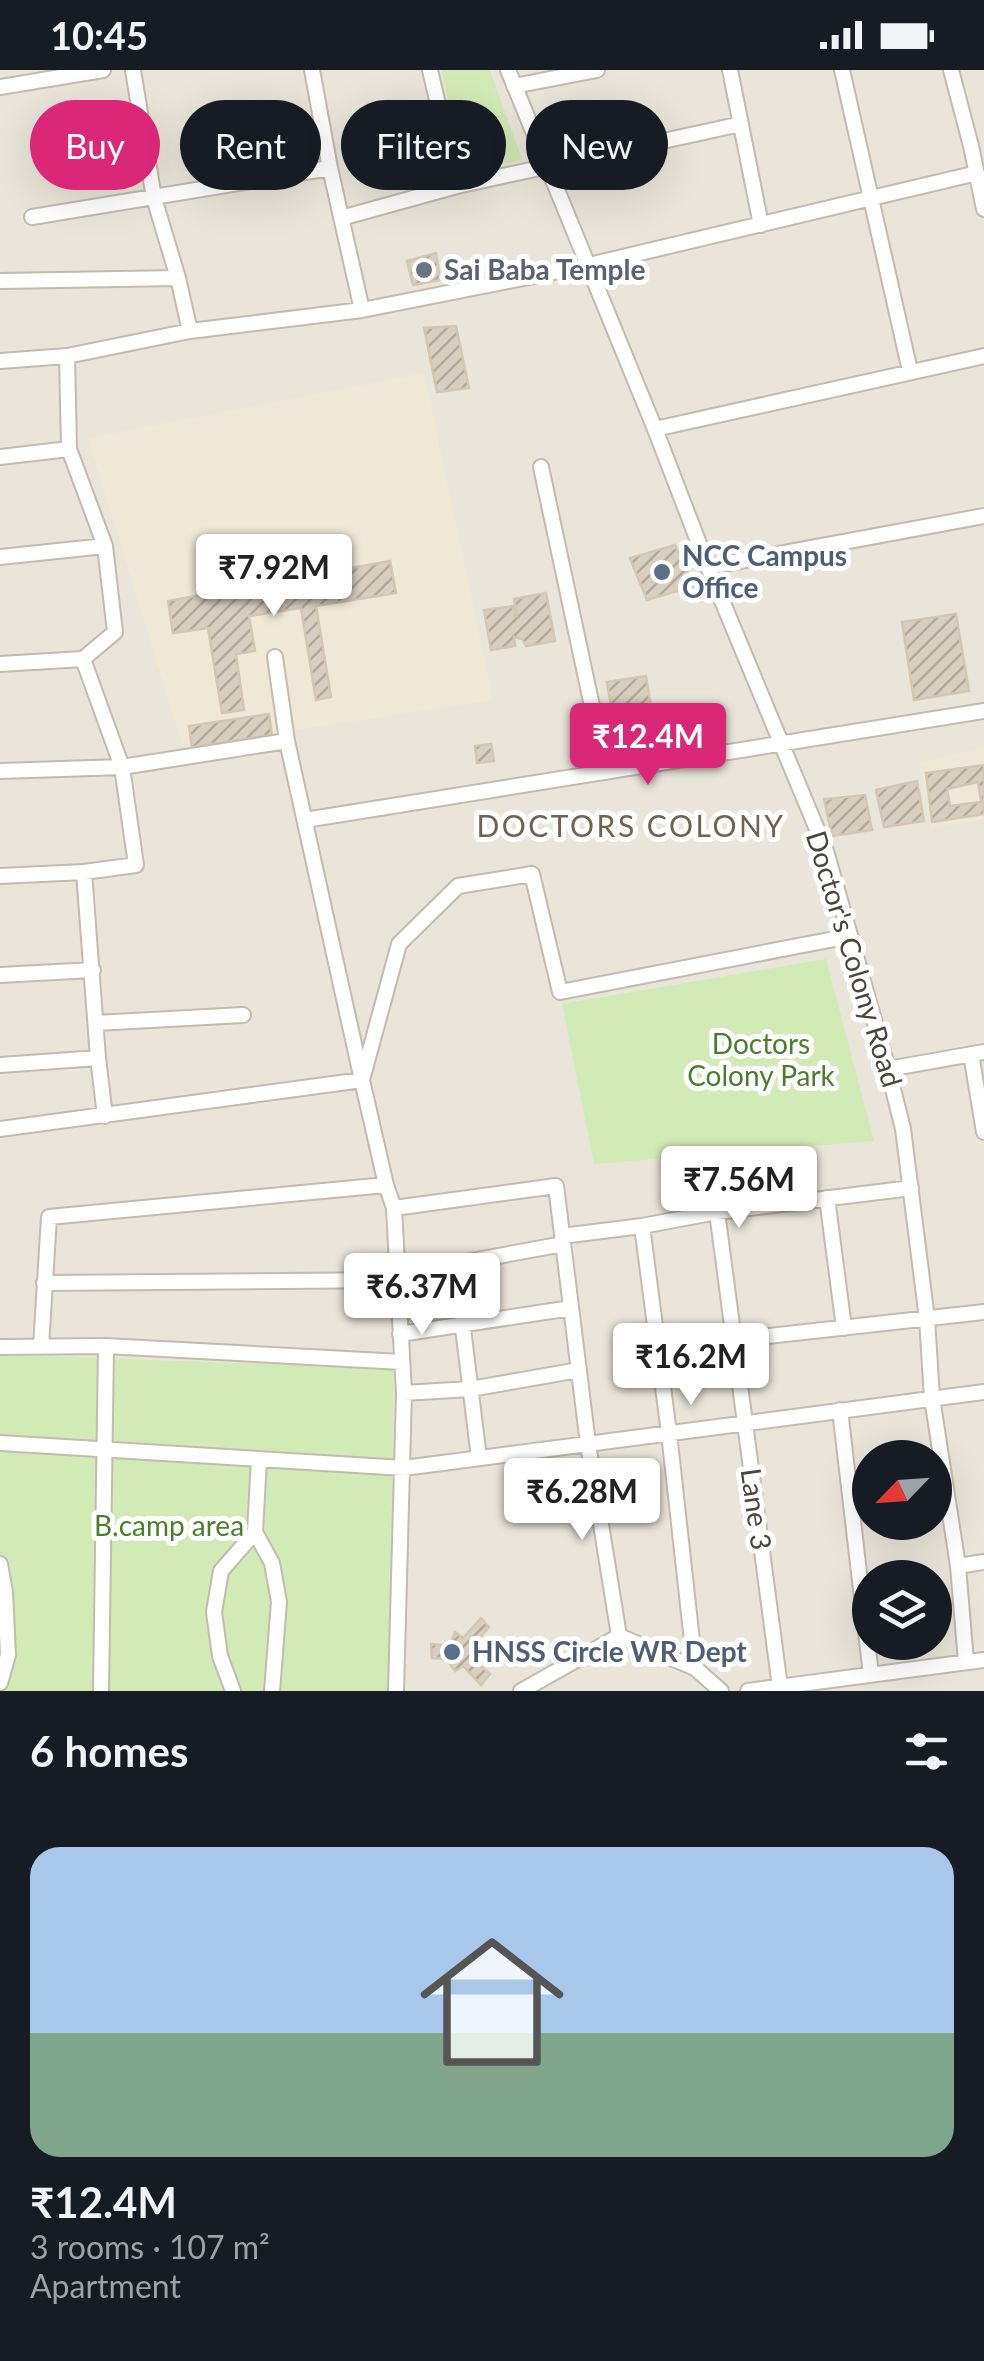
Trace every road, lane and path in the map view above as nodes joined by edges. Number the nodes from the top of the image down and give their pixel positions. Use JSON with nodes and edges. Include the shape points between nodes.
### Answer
{"nodes":[{"id":1,"x":103,"y":70,"type":"edge"},
{"id":2,"x":133,"y":70,"type":"edge"},
{"id":3,"x":312,"y":70,"type":"edge"},
{"id":4,"x":430,"y":70,"type":"edge"},
{"id":5,"x":508,"y":70,"type":"edge"},
{"id":6,"x":597,"y":70,"type":"edge"},
{"id":7,"x":730,"y":70,"type":"edge"},
{"id":8,"x":842,"y":70,"type":"edge"},
{"id":9,"x":951,"y":70,"type":"edge"},
{"id":10,"x":514,"y":86,"type":"junction"},
{"id":11,"x":0,"y":87,"type":"edge"},
{"id":12,"x":437,"y":100,"type":"edge"},
{"id":13,"x":526,"y":114,"type":"edge"},
{"id":14,"x":741,"y":124,"type":"junction"},
{"id":15,"x":668,"y":140,"type":"edge"},
{"id":16,"x":978,"y":144,"type":"edge"},
{"id":17,"x":330,"y":168,"type":"junction"},
{"id":18,"x":977,"y":173,"type":"junction"},
{"id":19,"x":442,"y":190,"type":"edge"},
{"id":20,"x":558,"y":190,"type":"edge"},
{"id":21,"x":154,"y":198,"type":"junction"},
{"id":22,"x":871,"y":198,"type":"junction"},
{"id":23,"x":984,"y":209,"type":"edge"},
{"id":24,"x":32,"y":217,"type":"dead end"},
{"id":25,"x":341,"y":218,"type":"junction"},
{"id":26,"x":761,"y":225,"type":"junction"},
{"id":27,"x":589,"y":266,"type":"junction"},
{"id":28,"x":178,"y":278,"type":"junction"},
{"id":29,"x":0,"y":282,"type":"edge"},
{"id":30,"x":362,"y":310,"type":"junction"},
{"id":31,"x":190,"y":332,"type":"junction"},
{"id":32,"x":67,"y":356,"type":"junction"},
{"id":33,"x":984,"y":356,"type":"edge"},
{"id":34,"x":0,"y":361,"type":"edge"},
{"id":35,"x":910,"y":371,"type":"junction"},
{"id":36,"x":655,"y":429,"type":"junction"},
{"id":37,"x":69,"y":449,"type":"junction"},
{"id":38,"x":0,"y":457,"type":"edge"},
{"id":39,"x":541,"y":467,"type":"dead end"},
{"id":40,"x":984,"y":516,"type":"edge"},
{"id":41,"x":104,"y":546,"type":"junction"},
{"id":42,"x":0,"y":557,"type":"edge"},
{"id":43,"x":708,"y":567,"type":"junction"},
{"id":44,"x":274,"y":657,"type":"dead end"},
{"id":45,"x":83,"y":659,"type":"junction"},
{"id":46,"x":0,"y":664,"type":"edge"},
{"id":47,"x":984,"y":711,"type":"edge"},
{"id":48,"x":287,"y":741,"type":"junction"},
{"id":49,"x":782,"y":744,"type":"junction"},
{"id":50,"x":122,"y":767,"type":"junction"},
{"id":51,"x":0,"y":771,"type":"edge"},
{"id":52,"x":606,"y":772,"type":"junction"},
{"id":53,"x":305,"y":820,"type":"junction"},
{"id":54,"x":84,"y":872,"type":"junction"},
{"id":55,"x":0,"y":876,"type":"edge"},
{"id":56,"x":850,"y":936,"type":"junction"},
{"id":57,"x":93,"y":970,"type":"junction"},
{"id":58,"x":0,"y":975,"type":"edge"},
{"id":59,"x":244,"y":1015,"type":"dead end"},
{"id":60,"x":96,"y":1023,"type":"junction"},
{"id":61,"x":977,"y":1053,"type":"edge"},
{"id":62,"x":98,"y":1058,"type":"junction"},
{"id":63,"x":0,"y":1064,"type":"edge"},
{"id":64,"x":888,"y":1068,"type":"junction"},
{"id":65,"x":362,"y":1080,"type":"junction"},
{"id":66,"x":105,"y":1116,"type":"junction"},
{"id":67,"x":0,"y":1129,"type":"edge"},
{"id":68,"x":984,"y":1132,"type":"edge"},
{"id":69,"x":386,"y":1185,"type":"junction"},
{"id":70,"x":911,"y":1188,"type":"junction"},
{"id":71,"x":827,"y":1198,"type":"junction"},
{"id":72,"x":394,"y":1208,"type":"junction"},
{"id":73,"x":717,"y":1212,"type":"junction"},
{"id":74,"x":642,"y":1226,"type":"junction"},
{"id":75,"x":563,"y":1240,"type":"junction"},
{"id":76,"x":455,"y":1264,"type":"junction"},
{"id":77,"x":397,"y":1280,"type":"junction"},
{"id":78,"x":44,"y":1283,"type":"junction"},
{"id":79,"x":571,"y":1308,"type":"junction"},
{"id":80,"x":984,"y":1312,"type":"edge"},
{"id":81,"x":927,"y":1319,"type":"junction"},
{"id":82,"x":464,"y":1326,"type":"junction"},
{"id":83,"x":844,"y":1328,"type":"junction"},
{"id":84,"x":400,"y":1334,"type":"junction"},
{"id":85,"x":733,"y":1340,"type":"junction"},
{"id":86,"x":106,"y":1346,"type":"junction"},
{"id":87,"x":42,"y":1347,"type":"junction"},
{"id":88,"x":0,"y":1348,"type":"edge"},
{"id":89,"x":402,"y":1362,"type":"junction"},
{"id":90,"x":579,"y":1370,"type":"junction"},
{"id":91,"x":470,"y":1389,"type":"junction"},
{"id":92,"x":984,"y":1392,"type":"edge"},
{"id":93,"x":404,"y":1393,"type":"junction"},
{"id":94,"x":932,"y":1398,"type":"junction"},
{"id":95,"x":840,"y":1410,"type":"junction"},
{"id":96,"x":744,"y":1423,"type":"junction"},
{"id":97,"x":669,"y":1433,"type":"junction"},
{"id":98,"x":0,"y":1443,"type":"edge"},
{"id":99,"x":588,"y":1444,"type":"junction"},
{"id":100,"x":105,"y":1449,"type":"junction"},
{"id":101,"x":479,"y":1458,"type":"junction"},
{"id":102,"x":259,"y":1459,"type":"junction"},
{"id":103,"x":404,"y":1468,"type":"junction"},
{"id":104,"x":254,"y":1532,"type":"junction"},
{"id":105,"x":984,"y":1562,"type":"edge"},
{"id":106,"x":0,"y":1564,"type":"edge"},
{"id":107,"x":958,"y":1566,"type":"junction"},
{"id":108,"x":619,"y":1636,"type":"junction"},
{"id":109,"x":984,"y":1660,"type":"edge"},
{"id":110,"x":966,"y":1662,"type":"junction"},
{"id":111,"x":695,"y":1668,"type":"junction"},
{"id":112,"x":871,"y":1674,"type":"junction"},
{"id":113,"x":0,"y":1683,"type":"edge"},
{"id":114,"x":780,"y":1687,"type":"junction"},
{"id":115,"x":101,"y":1691,"type":"edge"},
{"id":116,"x":233,"y":1691,"type":"edge"},
{"id":117,"x":272,"y":1691,"type":"edge"},
{"id":118,"x":396,"y":1691,"type":"edge"},
{"id":119,"x":521,"y":1691,"type":"edge"},
{"id":120,"x":721,"y":1691,"type":"edge"},
{"id":121,"x":748,"y":1691,"type":"edge"}],
"edges":[{"from":1,"to":11,"type":"street"},
{"from":2,"to":21,"type":"street"},
{"from":3,"to":17,"type":"street"},
{"from":4,"to":12,"type":"street"},
{"from":5,"to":10,"type":"street","name":"Doctor's Colony Road"},
{"from":6,"to":10,"type":"street"},
{"from":7,"to":14,"type":"street"},
{"from":8,"to":22,"type":"street"},
{"from":9,"to":16,"type":"street"},
{"from":10,"to":13,"type":"street","name":"Doctor's Colony Road"},
{"from":14,"to":15,"type":"street"},
{"from":14,"to":26,"type":"street"},
{"from":16,"to":18,"type":"street"},
{"from":17,"to":21,"type":"street"},
{"from":17,"to":25,"type":"street"},
{"from":18,"to":22,"type":"street"},
{"from":18,"to":23,"type":"street"},
{"from":19,"to":25,"type":"street"},
{"from":20,"to":27,"type":"street","name":"Doctor's Colony Road"},
{"from":21,"to":24,"type":"street"},
{"from":21,"to":28,"type":"street"},
{"from":22,"to":26,"type":"street"},
{"from":22,"to":35,"type":"street"},
{"from":25,"to":30,"type":"street"},
{"from":26,"to":27,"type":"street"},
{"from":27,"to":30,"type":"street"},
{"from":27,"to":36,"type":"street","name":"Doctor's Colony Road"},
{"from":28,"to":29,"type":"street"},
{"from":28,"to":31,"type":"street"},
{"from":30,"to":31,"type":"street"},
{"from":31,"to":32,"type":"street"},
{"from":32,"to":34,"type":"street"},
{"from":32,"to":37,"type":"street"},
{"from":33,"to":35,"type":"street"},
{"from":35,"to":36,"type":"street"},
{"from":36,"to":43,"type":"street","name":"Doctor's Colony Road"},
{"from":37,"to":38,"type":"street"},
{"from":37,"to":41,"type":"street"},
{"from":39,"to":52,"type":"street"},
{"from":40,"to":43,"type":"street"},
{"from":41,"to":42,"type":"street"},
{"from":41,"to":45,"type":"street","via":[[115,632]]},
{"from":43,"to":49,"type":"street","name":"Doctor's Colony Road"},
{"from":44,"to":48,"type":"street"},
{"from":45,"to":46,"type":"street"},
{"from":45,"to":50,"type":"street"},
{"from":47,"to":49,"type":"street"},
{"from":48,"to":50,"type":"street"},
{"from":48,"to":53,"type":"street"},
{"from":49,"to":52,"type":"street"},
{"from":49,"to":56,"type":"street","name":"Doctor's Colony Road","via":[[826,850]]},
{"from":50,"to":51,"type":"street"},
{"from":50,"to":54,"type":"street","via":[[136,865]]},
{"from":52,"to":53,"type":"street"},
{"from":53,"to":65,"type":"street"},
{"from":54,"to":55,"type":"street"},
{"from":54,"to":57,"type":"street"},
{"from":56,"to":64,"type":"street","name":"Doctor's Colony Road"},
{"from":56,"to":65,"type":"street","via":[[560,992],[532,874],[458,886],[399,944]]},
{"from":57,"to":58,"type":"street"},
{"from":57,"to":60,"type":"street"},
{"from":59,"to":60,"type":"street"},
{"from":60,"to":62,"type":"street"},
{"from":61,"to":64,"type":"street"},
{"from":61,"to":68,"type":"street"},
{"from":62,"to":63,"type":"street"},
{"from":62,"to":66,"type":"street"},
{"from":64,"to":70,"type":"street","name":"Doctor's Colony Road"},
{"from":65,"to":66,"type":"street"},
{"from":65,"to":69,"type":"street"},
{"from":66,"to":67,"type":"street"},
{"from":69,"to":72,"type":"street"},
{"from":69,"to":78,"type":"street","via":[[49,1217]]},
{"from":70,"to":71,"type":"street"},
{"from":70,"to":81,"type":"street","name":"Doctor's Colony Road"},
{"from":71,"to":73,"type":"street"},
{"from":71,"to":83,"type":"street"},
{"from":72,"to":75,"type":"street","via":[[556,1186]]},
{"from":72,"to":77,"type":"street"},
{"from":73,"to":74,"type":"street"},
{"from":73,"to":85,"type":"street","name":"Lane 3"},
{"from":74,"to":75,"type":"street"},
{"from":74,"to":97,"type":"street"},
{"from":75,"to":76,"type":"street"},
{"from":75,"to":79,"type":"street"},
{"from":76,"to":77,"type":"street"},
{"from":76,"to":82,"type":"street"},
{"from":77,"to":78,"type":"street"},
{"from":77,"to":84,"type":"street"},
{"from":78,"to":87,"type":"street"},
{"from":79,"to":82,"type":"street"},
{"from":79,"to":90,"type":"street"},
{"from":80,"to":81,"type":"street"},
{"from":81,"to":83,"type":"street"},
{"from":81,"to":94,"type":"street","name":"Doctor's Colony Road"},
{"from":82,"to":84,"type":"street"},
{"from":82,"to":91,"type":"street"},
{"from":83,"to":85,"type":"street"},
{"from":84,"to":89,"type":"street"},
{"from":85,"to":96,"type":"street","name":"Lane 3"},
{"from":86,"to":87,"type":"street"},
{"from":86,"to":89,"type":"street"},
{"from":86,"to":100,"type":"street"},
{"from":87,"to":88,"type":"street"},
{"from":89,"to":93,"type":"street"},
{"from":90,"to":91,"type":"street"},
{"from":90,"to":99,"type":"street"},
{"from":91,"to":93,"type":"street"},
{"from":91,"to":101,"type":"street"},
{"from":92,"to":94,"type":"street"},
{"from":93,"to":103,"type":"street"},
{"from":94,"to":95,"type":"street"},
{"from":94,"to":107,"type":"street","name":"Doctor's Colony Road"},
{"from":95,"to":96,"type":"street"},
{"from":95,"to":112,"type":"street"},
{"from":96,"to":97,"type":"street"},
{"from":96,"to":114,"type":"street","name":"Lane 3"},
{"from":97,"to":99,"type":"street"},
{"from":97,"to":111,"type":"street"},
{"from":98,"to":100,"type":"street"},
{"from":99,"to":101,"type":"street"},
{"from":99,"to":108,"type":"street"},
{"from":100,"to":102,"type":"street"},
{"from":100,"to":115,"type":"street"},
{"from":101,"to":103,"type":"street"},
{"from":102,"to":103,"type":"street"},
{"from":102,"to":104,"type":"street"},
{"from":103,"to":118,"type":"street"},
{"from":104,"to":116,"type":"street","via":[[222,1571],[214,1612]]},
{"from":104,"to":117,"type":"street","via":[[272,1563],[279,1602]]},
{"from":105,"to":107,"type":"street"},
{"from":106,"to":113,"type":"street","via":[[8,1655]]},
{"from":107,"to":110,"type":"street","name":"Doctor's Colony Road"},
{"from":108,"to":111,"type":"street"},
{"from":108,"to":119,"type":"street"},
{"from":109,"to":110,"type":"street"},
{"from":110,"to":112,"type":"street"},
{"from":111,"to":120,"type":"street"},
{"from":112,"to":114,"type":"street"},
{"from":114,"to":121,"type":"street"}]}
